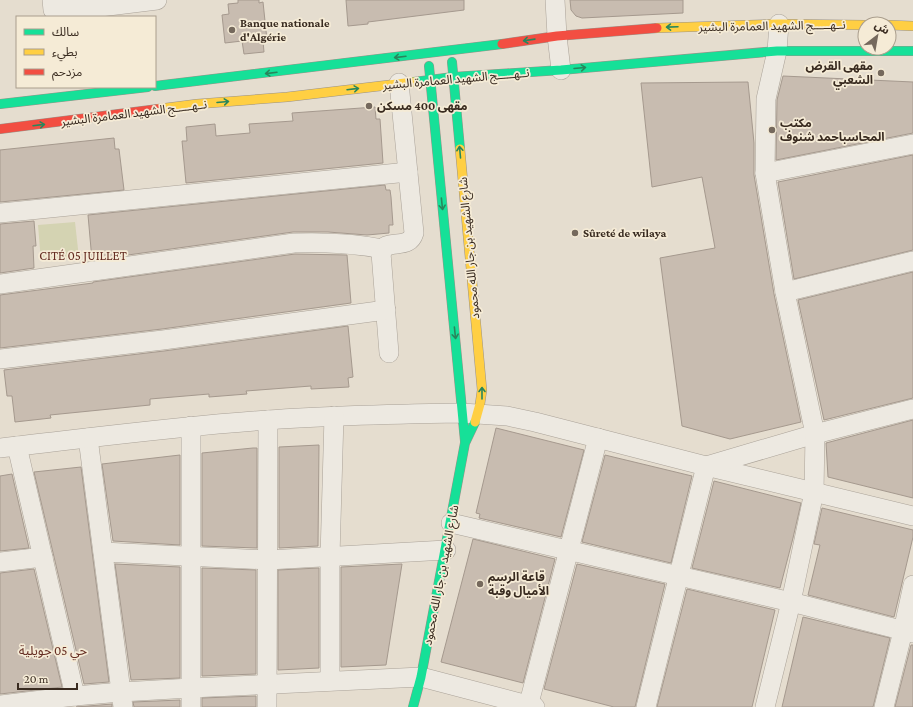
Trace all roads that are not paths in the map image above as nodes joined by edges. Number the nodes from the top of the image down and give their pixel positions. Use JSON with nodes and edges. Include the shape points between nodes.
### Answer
{"nodes":[{"id":1,"x":52,"y":0,"type":"edge"},
{"id":2,"x":157,"y":0,"type":"edge"},
{"id":3,"x":555,"y":0,"type":"edge"},
{"id":4,"x":779,"y":24,"type":"junction"},
{"id":5,"x":857,"y":25,"type":"edge"},
{"id":6,"x":897,"y":25,"type":"edge"},
{"id":7,"x":913,"y":26,"type":"edge"},
{"id":8,"x":557,"y":36,"type":"junction"},
{"id":9,"x":451,"y":51,"type":"junction"},
{"id":10,"x":777,"y":51,"type":"junction"},
{"id":11,"x":913,"y":51,"type":"edge"},
{"id":12,"x":428,"y":54,"type":"junction"},
{"id":13,"x":561,"y":70,"type":"junction"},
{"id":14,"x":454,"y":77,"type":"junction"},
{"id":15,"x":430,"y":80,"type":"junction"},
{"id":16,"x":399,"y":83,"type":"junction"},
{"id":17,"x":156,"y":86,"type":"edge"},
{"id":18,"x":139,"y":88,"type":"edge"},
{"id":19,"x":0,"y":104,"type":"edge"},
{"id":20,"x":0,"y":129,"type":"edge"},
{"id":21,"x":913,"y":144,"type":"edge"},
{"id":22,"x":408,"y":172,"type":"junction"},
{"id":23,"x":765,"y":173,"type":"junction"},
{"id":24,"x":0,"y":213,"type":"edge"},
{"id":25,"x":383,"y":249,"type":"junction"},
{"id":26,"x":913,"y":261,"type":"edge"},
{"id":27,"x":0,"y":284,"type":"edge"},
{"id":28,"x":786,"y":292,"type":"junction"},
{"id":29,"x":386,"y":310,"type":"junction"},
{"id":30,"x":389,"y":353,"type":"dead end"},
{"id":31,"x":0,"y":359,"type":"edge"},
{"id":32,"x":913,"y":409,"type":"edge"},
{"id":33,"x":471,"y":413,"type":"junction"},
{"id":34,"x":334,"y":416,"type":"junction"},
{"id":35,"x":268,"y":420,"type":"junction"},
{"id":36,"x":191,"y":426,"type":"junction"},
{"id":37,"x":815,"y":434,"type":"junction"},
{"id":38,"x":88,"y":438,"type":"junction"},
{"id":39,"x":598,"y":438,"type":"junction"},
{"id":40,"x":465,"y":443,"type":"junction"},
{"id":41,"x":8,"y":447,"type":"edge"},
{"id":42,"x":706,"y":466,"type":"junction"},
{"id":43,"x":814,"y":492,"type":"junction"},
{"id":44,"x":913,"y":516,"type":"edge"},
{"id":45,"x":450,"y":524,"type":"junction"},
{"id":46,"x":446,"y":550,"type":"junction"},
{"id":47,"x":569,"y":551,"type":"junction"},
{"id":48,"x":103,"y":552,"type":"junction"},
{"id":49,"x":191,"y":556,"type":"junction"},
{"id":50,"x":43,"y":557,"type":"junction"},
{"id":51,"x":330,"y":557,"type":"junction"},
{"id":52,"x":268,"y":560,"type":"junction"},
{"id":53,"x":0,"y":562,"type":"edge"},
{"id":54,"x":678,"y":576,"type":"junction"},
{"id":55,"x":913,"y":585,"type":"edge"},
{"id":56,"x":791,"y":602,"type":"junction"},
{"id":57,"x":908,"y":632,"type":"edge"},
{"id":58,"x":421,"y":677,"type":"junction"},
{"id":59,"x":330,"y":681,"type":"junction"},
{"id":60,"x":267,"y":685,"type":"junction"},
{"id":61,"x":191,"y":688,"type":"junction"},
{"id":62,"x":75,"y":696,"type":"junction"},
{"id":63,"x":122,"y":700,"type":"edge"},
{"id":64,"x":0,"y":705,"type":"edge"},
{"id":65,"x":531,"y":706,"type":"edge"},
{"id":66,"x":191,"y":707,"type":"edge"},
{"id":67,"x":267,"y":707,"type":"edge"},
{"id":68,"x":413,"y":707,"type":"edge"},
{"id":69,"x":646,"y":707,"type":"edge"},
{"id":70,"x":765,"y":707,"type":"edge"},
{"id":71,"x":884,"y":707,"type":"edge"}],
"edges":[{"from":1,"to":2,"type":"street","via":[[53,10]]},
{"from":3,"to":8,"type":"street"},
{"from":4,"to":5,"type":"main road","name":"نــهـــــج الشهيد العمامرة البشير"},
{"from":4,"to":8,"type":"main road","name":"نــهـــــج الشهيد العمامرة البشير","one_way":true,"via":[[659,28]]},
{"from":4,"to":10,"type":"street"},
{"from":6,"to":7,"type":"main road"},
{"from":8,"to":9,"type":"main road","name":"نــهـــــج الشهيد العمامرة البشير","one_way":true},
{"from":8,"to":13,"type":"street"},
{"from":9,"to":12,"type":"main road","name":"نــهـــــج الشهيد العمامرة البشير"},
{"from":9,"to":14,"type":"main road","name":"شارع الشهيد بن جار الله محمود"},
{"from":10,"to":11,"type":"main road","name":"نــهـــــج الشهيد العمامرة البشير"},
{"from":13,"to":10,"type":"main road","name":"نــهـــــج الشهيد العمامرة البشير","one_way":true},
{"from":10,"to":23,"type":"street","via":[[766,99]]},
{"from":12,"to":15,"type":"main road","name":"شارع الشهيد بن جار الله محمود"},
{"from":12,"to":17,"type":"main road","name":"نــهـــــج الشهيد العمامرة البشير","one_way":true},
{"from":13,"to":14,"type":"main road","name":"نــهـــــج الشهيد العمامرة البشير"},
{"from":14,"to":15,"type":"main road","name":"نــهـــــج الشهيد العمامرة البشير"},
{"from":33,"to":14,"type":"main road","name":"شارع الشهيد بن جار الله محمود","one_way":true,"via":[[482,390]]},
{"from":15,"to":16,"type":"main road","name":"نــهـــــج الشهيد العمامرة البشير"},
{"from":15,"to":33,"type":"main road","name":"شارع الشهيد بن جار الله محمود","one_way":true},
{"from":20,"to":16,"type":"main road","name":"نــهـــــج الشهيد العمامرة البشير","one_way":true,"via":[[197,104],[287,97]]},
{"from":16,"to":22,"type":"street"},
{"from":18,"to":19,"type":"main road","name":"نــهـــــج الشهيد العمامرة البشير"},
{"from":21,"to":23,"type":"street"},
{"from":22,"to":24,"type":"street"},
{"from":22,"to":25,"type":"street","via":[[413,238],[405,244],[390,245]]},
{"from":23,"to":28,"type":"street"},
{"from":25,"to":27,"type":"street","via":[[338,243],[294,243]]},
{"from":25,"to":29,"type":"street","via":[[381,257]]},
{"from":26,"to":28,"type":"street"},
{"from":28,"to":37,"type":"street"},
{"from":29,"to":30,"type":"street"},
{"from":29,"to":31,"type":"street"},
{"from":32,"to":37,"type":"street"},
{"from":33,"to":34,"type":"street"},
{"from":33,"to":39,"type":"street","via":[[507,416]]},
{"from":33,"to":40,"type":"main road","name":"شارع الشهيد بن جار الله محمود"},
{"from":33,"to":40,"type":"main road","name":"شارع الشهيد بن جار الله محمود"},
{"from":34,"to":35,"type":"street"},
{"from":34,"to":51,"type":"street"},
{"from":35,"to":36,"type":"street"},
{"from":35,"to":52,"type":"street"},
{"from":36,"to":38,"type":"street"},
{"from":36,"to":49,"type":"street"},
{"from":37,"to":42,"type":"street"},
{"from":37,"to":43,"type":"street"},
{"from":38,"to":41,"type":"street"},
{"from":38,"to":48,"type":"street"},
{"from":39,"to":42,"type":"street"},
{"from":39,"to":47,"type":"street"},
{"from":40,"to":45,"type":"main road","name":"شارع الشهيد بن جار الله محمود"},
{"from":41,"to":50,"type":"street"},
{"from":42,"to":43,"type":"street"},
{"from":42,"to":54,"type":"street"},
{"from":43,"to":44,"type":"street"},
{"from":43,"to":56,"type":"street"},
{"from":45,"to":46,"type":"main road","name":"شارع الشهيد بن جار الله محمود"},
{"from":45,"to":47,"type":"street"},
{"from":46,"to":51,"type":"street"},
{"from":46,"to":58,"type":"main road","name":"شارع الشهيد بن جار الله محمود"},
{"from":47,"to":54,"type":"street"},
{"from":47,"to":65,"type":"street"},
{"from":48,"to":49,"type":"street"},
{"from":48,"to":63,"type":"street"},
{"from":49,"to":52,"type":"street"},
{"from":49,"to":61,"type":"street"},
{"from":50,"to":53,"type":"street"},
{"from":50,"to":62,"type":"street"},
{"from":51,"to":52,"type":"street"},
{"from":51,"to":59,"type":"street"},
{"from":52,"to":60,"type":"street"},
{"from":54,"to":56,"type":"street"},
{"from":54,"to":69,"type":"street"},
{"from":55,"to":57,"type":"street"},
{"from":56,"to":57,"type":"street"},
{"from":56,"to":70,"type":"street"},
{"from":57,"to":71,"type":"street"},
{"from":58,"to":59,"type":"street"},
{"from":58,"to":65,"type":"street"},
{"from":58,"to":68,"type":"main road","name":"شارع الشهيد بن جار الله محمود"},
{"from":59,"to":60,"type":"street"},
{"from":60,"to":61,"type":"street"},
{"from":60,"to":67,"type":"street"},
{"from":61,"to":63,"type":"street"},
{"from":61,"to":66,"type":"street"},
{"from":62,"to":63,"type":"street"},
{"from":62,"to":64,"type":"street"}]}
